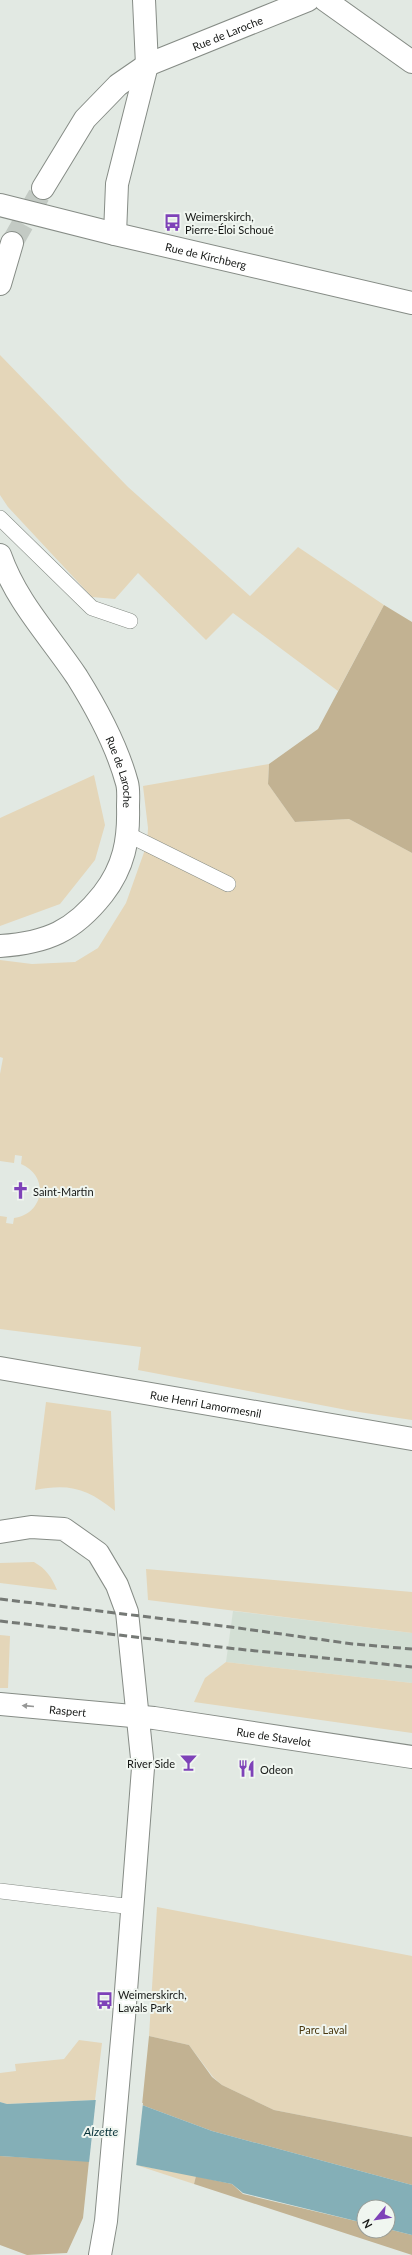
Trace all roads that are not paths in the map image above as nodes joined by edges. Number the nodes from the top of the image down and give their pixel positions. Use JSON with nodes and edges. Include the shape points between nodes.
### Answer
{"nodes":[{"id":1,"x":144,"y":0,"type":"edge"},
{"id":2,"x":308,"y":0,"type":"edge"},
{"id":3,"x":325,"y":0,"type":"edge"},
{"id":4,"x":412,"y":62,"type":"edge"},
{"id":5,"x":147,"y":65,"type":"junction"},
{"id":6,"x":43,"y":188,"type":"tunnel mouth"},
{"id":7,"x":0,"y":205,"type":"edge"},
{"id":8,"x":115,"y":234,"type":"junction"},
{"id":9,"x":12,"y":243,"type":"tunnel mouth"},
{"id":10,"x":0,"y":284,"type":"edge"},
{"id":11,"x":411,"y":302,"type":"edge"},
{"id":12,"x":0,"y":518,"type":"edge"},
{"id":13,"x":0,"y":554,"type":"edge"},
{"id":14,"x":130,"y":621,"type":"dead end"},
{"id":15,"x":129,"y":836,"type":"junction"},
{"id":16,"x":228,"y":884,"type":"dead end"},
{"id":17,"x":0,"y":946,"type":"edge"},
{"id":18,"x":0,"y":1368,"type":"edge"},
{"id":19,"x":412,"y":1439,"type":"edge"},
{"id":20,"x":0,"y":1532,"type":"edge"},
{"id":21,"x":0,"y":1704,"type":"edge"},
{"id":22,"x":136,"y":1716,"type":"junction"},
{"id":23,"x":412,"y":1757,"type":"edge"},
{"id":24,"x":0,"y":1891,"type":"edge"},
{"id":25,"x":133,"y":1907,"type":"junction"},
{"id":26,"x":100,"y":2255,"type":"edge"}],
"edges":[{"from":1,"to":5,"type":"street"},
{"from":2,"to":5,"type":"street","name":"Rue de Laroche"},
{"from":3,"to":4,"type":"street"},
{"from":5,"to":6,"type":"street","name":"Rue de Laroche","via":[[118,85],[85,119]]},
{"from":5,"to":8,"type":"street","via":[[117,184]]},
{"from":7,"to":8,"type":"street","name":"Rue de Kirchberg"},
{"from":8,"to":11,"type":"street","name":"Rue de Kirchberg"},
{"from":9,"to":10,"type":"street"},
{"from":12,"to":14,"type":"lane","via":[[92,608]]},
{"from":13,"to":15,"type":"street","name":"Rue de Laroche","via":[[29,614],[77,677],[107,730],[128,784]]},
{"from":15,"to":16,"type":"lane"},
{"from":15,"to":17,"type":"street","name":"Rue de Laroche","via":[[115,878],[88,913],[54,936],[25,944]]},
{"from":18,"to":19,"type":"street","name":"Rue Henri Lamormesnil"},
{"from":20,"to":22,"type":"street","via":[[31,1527],[64,1530],[98,1553],[117,1585],[127,1612]]},
{"from":22,"to":21,"type":"street","name":"Raspert","one_way":true},
{"from":22,"to":23,"type":"street","name":"Rue de Stavelot"},
{"from":22,"to":25,"type":"street","via":[[143,1768]]},
{"from":24,"to":25,"type":"lane"},
{"from":25,"to":26,"type":"street","via":[[106,2221]]}]}
